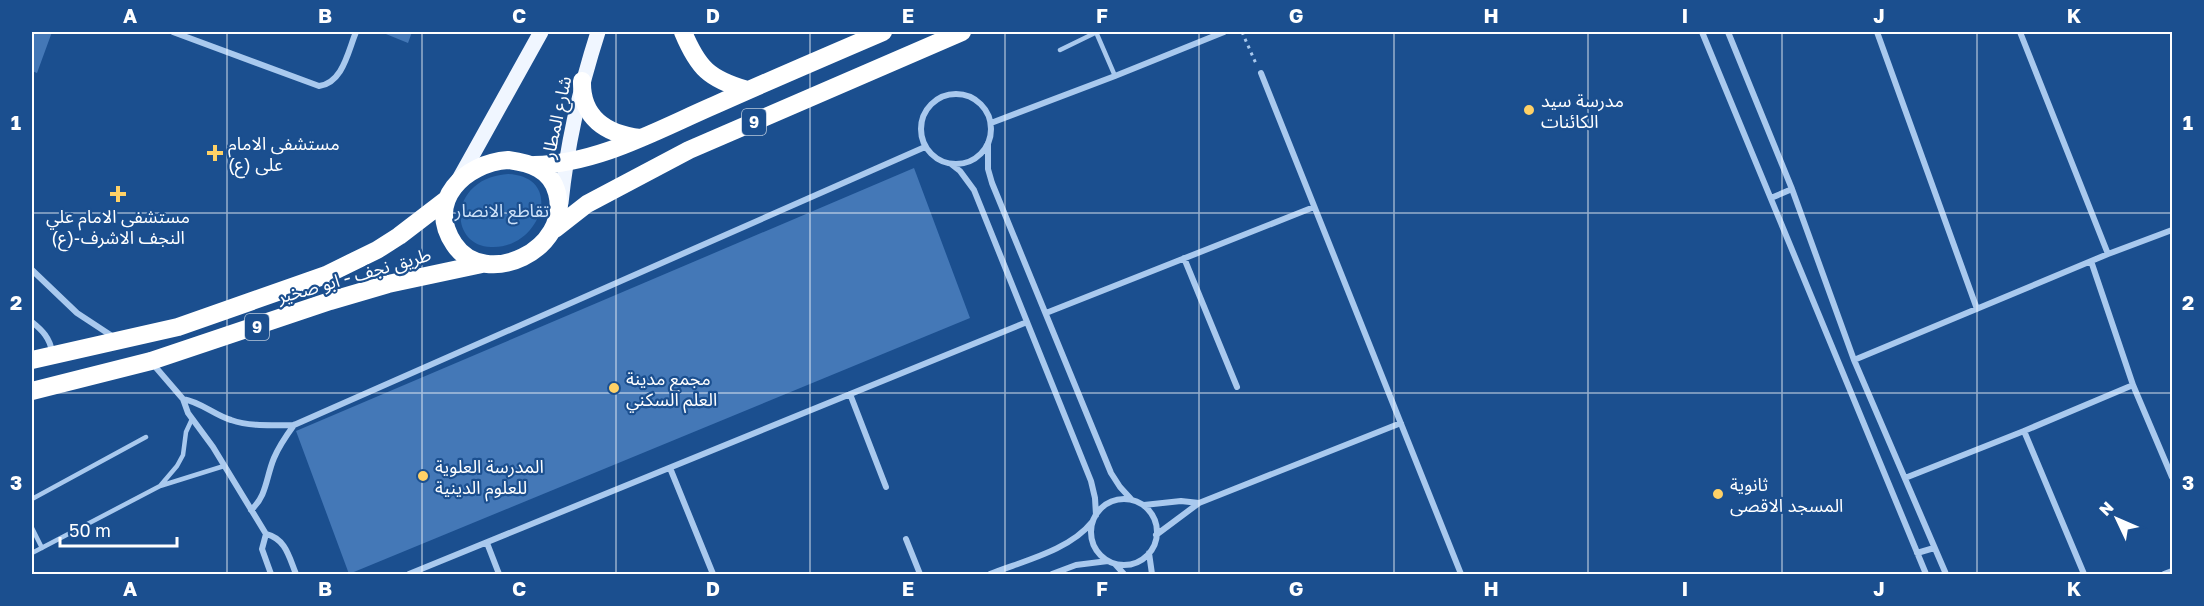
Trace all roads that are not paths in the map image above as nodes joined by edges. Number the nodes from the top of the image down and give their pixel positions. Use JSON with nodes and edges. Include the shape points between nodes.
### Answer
{"nodes":[{"id":1,"x":173,"y":32,"type":"edge"},
{"id":2,"x":356,"y":32,"type":"edge"},
{"id":3,"x":541,"y":32,"type":"edge"},
{"id":4,"x":598,"y":32,"type":"edge"},
{"id":5,"x":683,"y":32,"type":"edge"},
{"id":6,"x":883,"y":32,"type":"edge"},
{"id":7,"x":962,"y":32,"type":"edge"},
{"id":8,"x":1096,"y":32,"type":"edge"},
{"id":9,"x":1224,"y":32,"type":"edge"},
{"id":10,"x":1702,"y":32,"type":"edge"},
{"id":11,"x":1728,"y":32,"type":"edge"},
{"id":12,"x":1877,"y":32,"type":"edge"},
{"id":13,"x":2020,"y":32,"type":"edge"},
{"id":14,"x":1060,"y":50,"type":"dead end"},
{"id":15,"x":1261,"y":73,"type":"road end"},
{"id":16,"x":1115,"y":76,"type":"junction"},
{"id":17,"x":582,"y":81,"type":"junction"},
{"id":18,"x":747,"y":90,"type":"junction"},
{"id":19,"x":991,"y":123,"type":"junction"},
{"id":20,"x":640,"y":138,"type":"junction"},
{"id":21,"x":988,"y":143,"type":"junction"},
{"id":22,"x":925,"y":147,"type":"junction"},
{"id":23,"x":565,"y":163,"type":"junction"},
{"id":24,"x":951,"y":164,"type":"junction"},
{"id":25,"x":534,"y":165,"type":"junction"},
{"id":26,"x":457,"y":184,"type":"junction"},
{"id":27,"x":1792,"y":189,"type":"junction"},
{"id":28,"x":1771,"y":198,"type":"junction"},
{"id":29,"x":446,"y":200,"type":"junction"},
{"id":30,"x":1314,"y":207,"type":"junction"},
{"id":31,"x":557,"y":221,"type":"junction"},
{"id":32,"x":2172,"y":230,"type":"edge"},
{"id":33,"x":2108,"y":254,"type":"junction"},
{"id":34,"x":1184,"y":258,"type":"junction"},
{"id":35,"x":2091,"y":261,"type":"junction"},
{"id":36,"x":482,"y":264,"type":"junction"},
{"id":37,"x":32,"y":270,"type":"edge"},
{"id":38,"x":1977,"y":309,"type":"junction"},
{"id":39,"x":1046,"y":313,"type":"junction"},
{"id":40,"x":32,"y":322,"type":"edge"},
{"id":41,"x":1027,"y":322,"type":"junction"},
{"id":42,"x":120,"y":342,"type":"junction"},
{"id":43,"x":52,"y":356,"type":"junction"},
{"id":44,"x":32,"y":360,"type":"edge"},
{"id":45,"x":1854,"y":360,"type":"junction"},
{"id":46,"x":151,"y":362,"type":"junction"},
{"id":47,"x":2133,"y":385,"type":"junction"},
{"id":48,"x":1237,"y":387,"type":"dead end"},
{"id":49,"x":32,"y":391,"type":"edge"},
{"id":50,"x":850,"y":394,"type":"junction"},
{"id":51,"x":183,"y":399,"type":"junction"},
{"id":52,"x":192,"y":419,"type":"junction"},
{"id":53,"x":1401,"y":423,"type":"junction"},
{"id":54,"x":294,"y":425,"type":"junction"},
{"id":55,"x":2024,"y":431,"type":"junction"},
{"id":56,"x":146,"y":437,"type":"dead end"},
{"id":57,"x":224,"y":466,"type":"junction"},
{"id":58,"x":670,"y":468,"type":"junction"},
{"id":59,"x":2172,"y":477,"type":"edge"},
{"id":60,"x":1905,"y":478,"type":"junction"},
{"id":61,"x":160,"y":486,"type":"junction"},
{"id":62,"x":886,"y":487,"type":"dead end"},
{"id":63,"x":32,"y":499,"type":"edge"},
{"id":64,"x":1131,"y":499,"type":"junction"},
{"id":65,"x":1199,"y":503,"type":"junction"},
{"id":66,"x":1144,"y":506,"type":"junction"},
{"id":67,"x":251,"y":510,"type":"junction"},
{"id":68,"x":1096,"y":515,"type":"junction"},
{"id":69,"x":1092,"y":522,"type":"junction"},
{"id":70,"x":32,"y":528,"type":"edge"},
{"id":71,"x":266,"y":534,"type":"junction"},
{"id":72,"x":1156,"y":535,"type":"junction"},
{"id":73,"x":906,"y":539,"type":"dead end"},
{"id":74,"x":487,"y":543,"type":"junction"},
{"id":75,"x":42,"y":548,"type":"junction"},
{"id":76,"x":1934,"y":548,"type":"junction"},
{"id":77,"x":32,"y":553,"type":"edge"},
{"id":78,"x":1149,"y":553,"type":"junction"},
{"id":79,"x":1917,"y":553,"type":"junction"},
{"id":80,"x":1112,"y":562,"type":"junction"},
{"id":81,"x":2172,"y":571,"type":"edge"},
{"id":82,"x":270,"y":574,"type":"edge"},
{"id":83,"x":296,"y":574,"type":"edge"},
{"id":84,"x":409,"y":574,"type":"edge"},
{"id":85,"x":500,"y":574,"type":"edge"},
{"id":86,"x":712,"y":574,"type":"edge"},
{"id":87,"x":920,"y":574,"type":"edge"},
{"id":88,"x":990,"y":574,"type":"edge"},
{"id":89,"x":1052,"y":574,"type":"edge"},
{"id":90,"x":1124,"y":574,"type":"edge"},
{"id":91,"x":1152,"y":574,"type":"edge"},
{"id":92,"x":1461,"y":574,"type":"edge"},
{"id":93,"x":1926,"y":574,"type":"edge"},
{"id":94,"x":1946,"y":574,"type":"edge"},
{"id":95,"x":2084,"y":574,"type":"edge"},
{"id":96,"x":2164,"y":574,"type":"edge"}],
"edges":[{"from":1,"to":2,"type":"street","via":[[320,86],[339,75]]},
{"from":3,"to":26,"type":"main road"},
{"from":4,"to":17,"type":"main road","name":"شارع المطار"},
{"from":5,"to":18,"type":"highway","via":[[692,54],[707,73]]},
{"from":6,"to":18,"type":"highway","number":"9"},
{"from":7,"to":31,"type":"highway","number":"9","via":[[689,150]]},
{"from":8,"to":14,"type":"lane"},
{"from":8,"to":16,"type":"lane"},
{"from":9,"to":16,"type":"street"},
{"from":10,"to":28,"type":"street"},
{"from":11,"to":27,"type":"street"},
{"from":12,"to":38,"type":"street"},
{"from":13,"to":33,"type":"street"},
{"from":15,"to":30,"type":"street"},
{"from":16,"to":19,"type":"street"},
{"from":17,"to":20,"type":"highway","via":[[582,95],[595,119],[613,132]]},
{"from":17,"to":23,"type":"main road","name":"شارع المطار"},
{"from":18,"to":20,"type":"highway","number":"9"},
{"from":19,"to":21,"type":"street"},
{"from":19,"to":22,"type":"street","via":[[976,100],[964,94],[950,94],[927,108],[921,121]]},
{"from":20,"to":23,"type":"highway","number":"9"},
{"from":21,"to":24,"type":"street","via":[[973,160]]},
{"from":21,"to":39,"type":"street","via":[[992,183]]},
{"from":22,"to":24,"type":"street","via":[[932,156]]},
{"from":22,"to":54,"type":"street"},
{"from":23,"to":25,"type":"highway","number":"9"},
{"from":23,"to":31,"type":"main road","name":"شارع المطار"},
{"from":24,"to":41,"type":"street","via":[[974,190]]},
{"from":25,"to":26,"type":"highway","number":"9","via":[[495,161],[474,170]]},
{"from":25,"to":31,"type":"highway","via":[[553,181],[558,195]]},
{"from":26,"to":29,"type":"highway","number":"9"},
{"from":27,"to":28,"type":"street"},
{"from":27,"to":45,"type":"street"},
{"from":28,"to":79,"type":"street"},
{"from":29,"to":36,"type":"highway","via":[[444,222],[453,242],[462,254]]},
{"from":29,"to":42,"type":"highway","name":"طريق نجف - ابو صخير","number":"9","via":[[377,250],[326,275],[178,327]]},
{"from":30,"to":34,"type":"street"},
{"from":30,"to":53,"type":"street"},
{"from":31,"to":36,"type":"highway","number":"9","via":[[540,246],[527,254],[502,263]]},
{"from":32,"to":33,"type":"street"},
{"from":33,"to":35,"type":"street"},
{"from":34,"to":39,"type":"street"},
{"from":34,"to":48,"type":"street"},
{"from":35,"to":38,"type":"street"},
{"from":35,"to":47,"type":"street"},
{"from":36,"to":46,"type":"highway","name":"طريق نجف - ابو صخير","number":"9","via":[[330,301]]},
{"from":37,"to":42,"type":"street","via":[[77,313]]},
{"from":38,"to":45,"type":"street"},
{"from":39,"to":64,"type":"street","via":[[1111,472]]},
{"from":40,"to":43,"type":"street","via":[[48,339]]},
{"from":41,"to":50,"type":"street"},
{"from":41,"to":68,"type":"street","via":[[1091,481]]},
{"from":42,"to":43,"type":"highway","number":"9"},
{"from":43,"to":44,"type":"highway","number":"9"},
{"from":45,"to":60,"type":"street"},
{"from":46,"to":49,"type":"highway","name":"طريق نجف - ابو صخير","number":"9"},
{"from":46,"to":51,"type":"street"},
{"from":47,"to":55,"type":"street"},
{"from":47,"to":59,"type":"street"},
{"from":50,"to":58,"type":"street"},
{"from":50,"to":62,"type":"street"},
{"from":51,"to":52,"type":"street"},
{"from":51,"to":54,"type":"street","via":[[232,420],[256,425]]},
{"from":52,"to":57,"type":"street"},
{"from":52,"to":61,"type":"lane","via":[[183,455]]},
{"from":53,"to":65,"type":"street"},
{"from":53,"to":92,"type":"street"},
{"from":54,"to":67,"type":"street","via":[[274,458],[264,494]]},
{"from":55,"to":60,"type":"street"},
{"from":55,"to":95,"type":"street"},
{"from":56,"to":63,"type":"lane"},
{"from":57,"to":61,"type":"lane"},
{"from":57,"to":67,"type":"street"},
{"from":58,"to":74,"type":"street"},
{"from":58,"to":86,"type":"street"},
{"from":60,"to":76,"type":"street"},
{"from":61,"to":75,"type":"lane"},
{"from":64,"to":66,"type":"street"},
{"from":64,"to":68,"type":"street","via":[[1110,502]]},
{"from":65,"to":66,"type":"street"},
{"from":65,"to":72,"type":"street"},
{"from":66,"to":72,"type":"street","via":[[1156,524]]},
{"from":67,"to":71,"type":"street"},
{"from":68,"to":69,"type":"street"},
{"from":69,"to":80,"type":"street","via":[[1096,549]]},
{"from":69,"to":88,"type":"street","via":[[1066,544]]},
{"from":70,"to":75,"type":"lane"},
{"from":71,"to":82,"type":"street","via":[[262,549]]},
{"from":71,"to":83,"type":"street","via":[[285,545]]},
{"from":72,"to":78,"type":"street"},
{"from":73,"to":87,"type":"street"},
{"from":74,"to":84,"type":"street"},
{"from":74,"to":85,"type":"street"},
{"from":75,"to":77,"type":"lane"},
{"from":76,"to":79,"type":"street"},
{"from":76,"to":94,"type":"street"},
{"from":78,"to":80,"type":"street","via":[[1133,563]]},
{"from":78,"to":91,"type":"street"},
{"from":79,"to":93,"type":"street"},
{"from":80,"to":89,"type":"street","via":[[1076,565]]},
{"from":80,"to":90,"type":"street"},
{"from":81,"to":96,"type":"street"}]}
